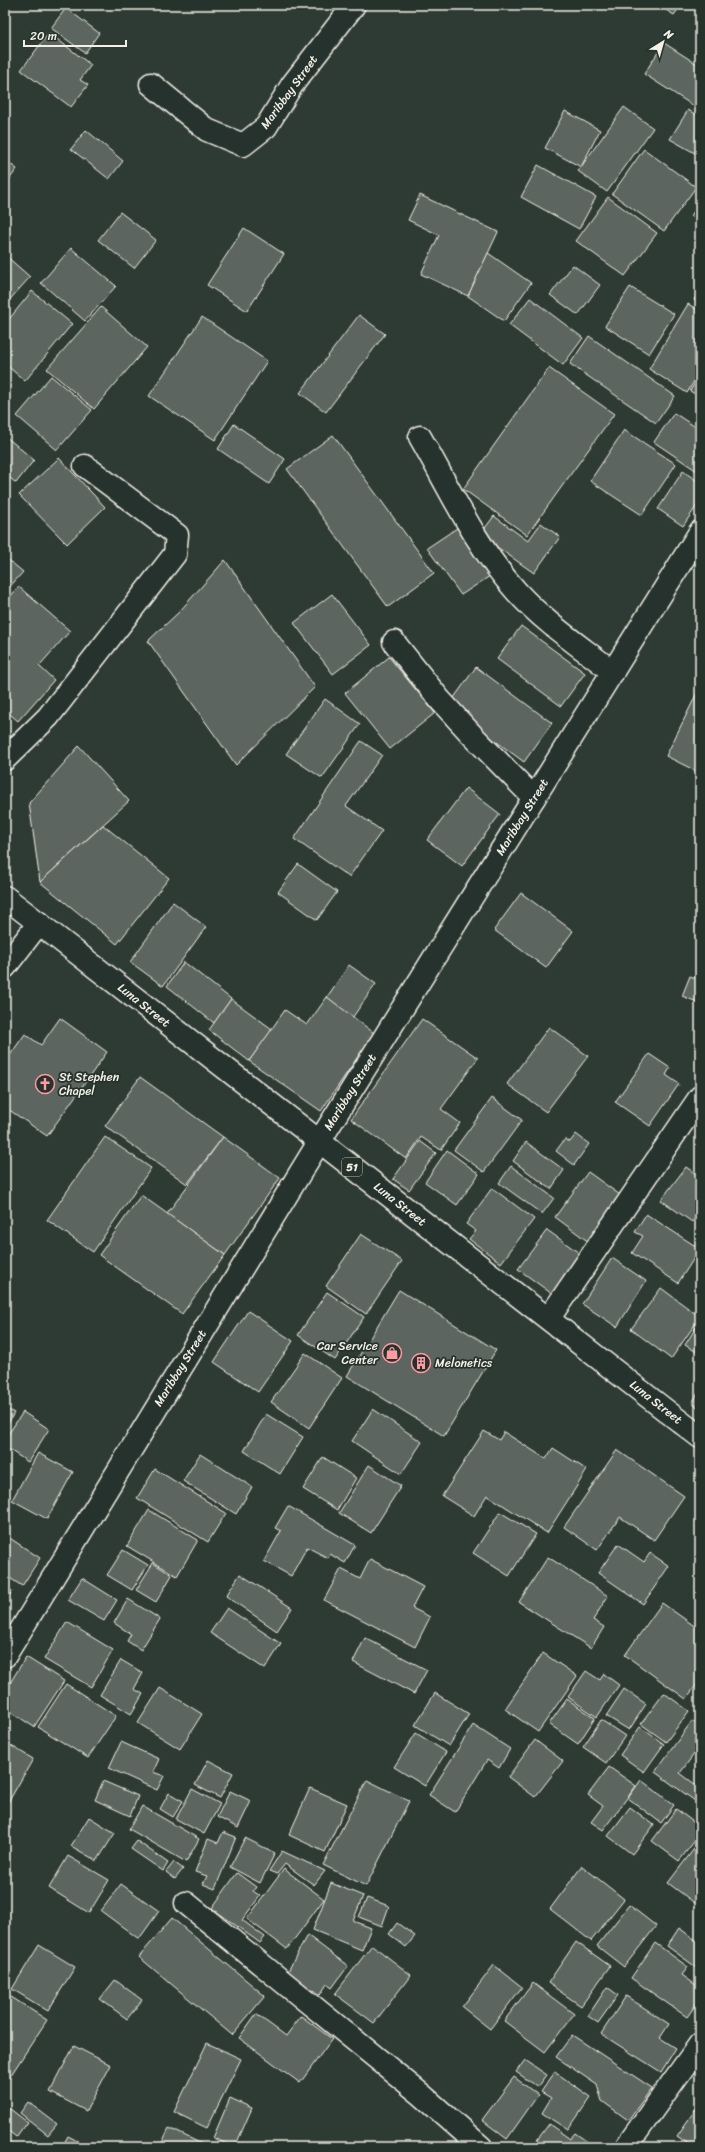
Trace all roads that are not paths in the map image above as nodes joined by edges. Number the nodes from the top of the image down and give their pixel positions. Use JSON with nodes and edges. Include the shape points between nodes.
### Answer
{"nodes":[{"id":1,"x":354,"y":5,"type":"edge"},
{"id":2,"x":151,"y":84,"type":"dead end"},
{"id":3,"x":420,"y":437,"type":"dead end"},
{"id":4,"x":85,"y":466,"type":"dead end"},
{"id":5,"x":700,"y":532,"type":"edge"},
{"id":6,"x":394,"y":642,"type":"dead end"},
{"id":7,"x":613,"y":672,"type":"junction"},
{"id":8,"x":5,"y":759,"type":"edge"},
{"id":9,"x":534,"y":798,"type":"junction"},
{"id":10,"x":5,"y":897,"type":"edge"},
{"id":11,"x":39,"y":922,"type":"junction"},
{"id":12,"x":5,"y":967,"type":"edge"},
{"id":13,"x":700,"y":1097,"type":"edge"},
{"id":14,"x":320,"y":1142,"type":"junction"},
{"id":15,"x":549,"y":1318,"type":"junction"},
{"id":16,"x":700,"y":1437,"type":"edge"},
{"id":17,"x":5,"y":1656,"type":"edge"},
{"id":18,"x":186,"y":1902,"type":"dead end"},
{"id":19,"x":700,"y":2044,"type":"edge"},
{"id":20,"x":481,"y":2147,"type":"edge"},
{"id":21,"x":626,"y":2147,"type":"edge"}],
"edges":[{"from":1,"to":2,"type":"street","name":"Maribbay Street","via":[[292,85],[266,127],[243,145],[207,130]]},
{"from":3,"to":7,"type":"street","via":[[487,553],[517,592],[545,620]]},
{"from":4,"to":8,"type":"street","via":[[177,535],[175,554],[48,716]]},
{"from":5,"to":7,"type":"street","name":"Maribbay Street"},
{"from":6,"to":9,"type":"street","via":[[472,736]]},
{"from":7,"to":9,"type":"street","name":"Maribbay Street"},
{"from":9,"to":14,"type":"street","name":"Maribbay Street"},
{"from":10,"to":11,"type":"street","name":"Luna Street","number":"51"},
{"from":11,"to":12,"type":"street"},
{"from":11,"to":14,"type":"street","name":"Luna Street","number":"51"},
{"from":13,"to":15,"type":"street"},
{"from":14,"to":15,"type":"street","name":"Luna Street","number":"51"},
{"from":14,"to":17,"type":"street","name":"Maribbay Street"},
{"from":15,"to":16,"type":"street","name":"Luna Street","number":"51"},
{"from":18,"to":20,"type":"street","via":[[422,2095]]},
{"from":19,"to":21,"type":"street"}]}
